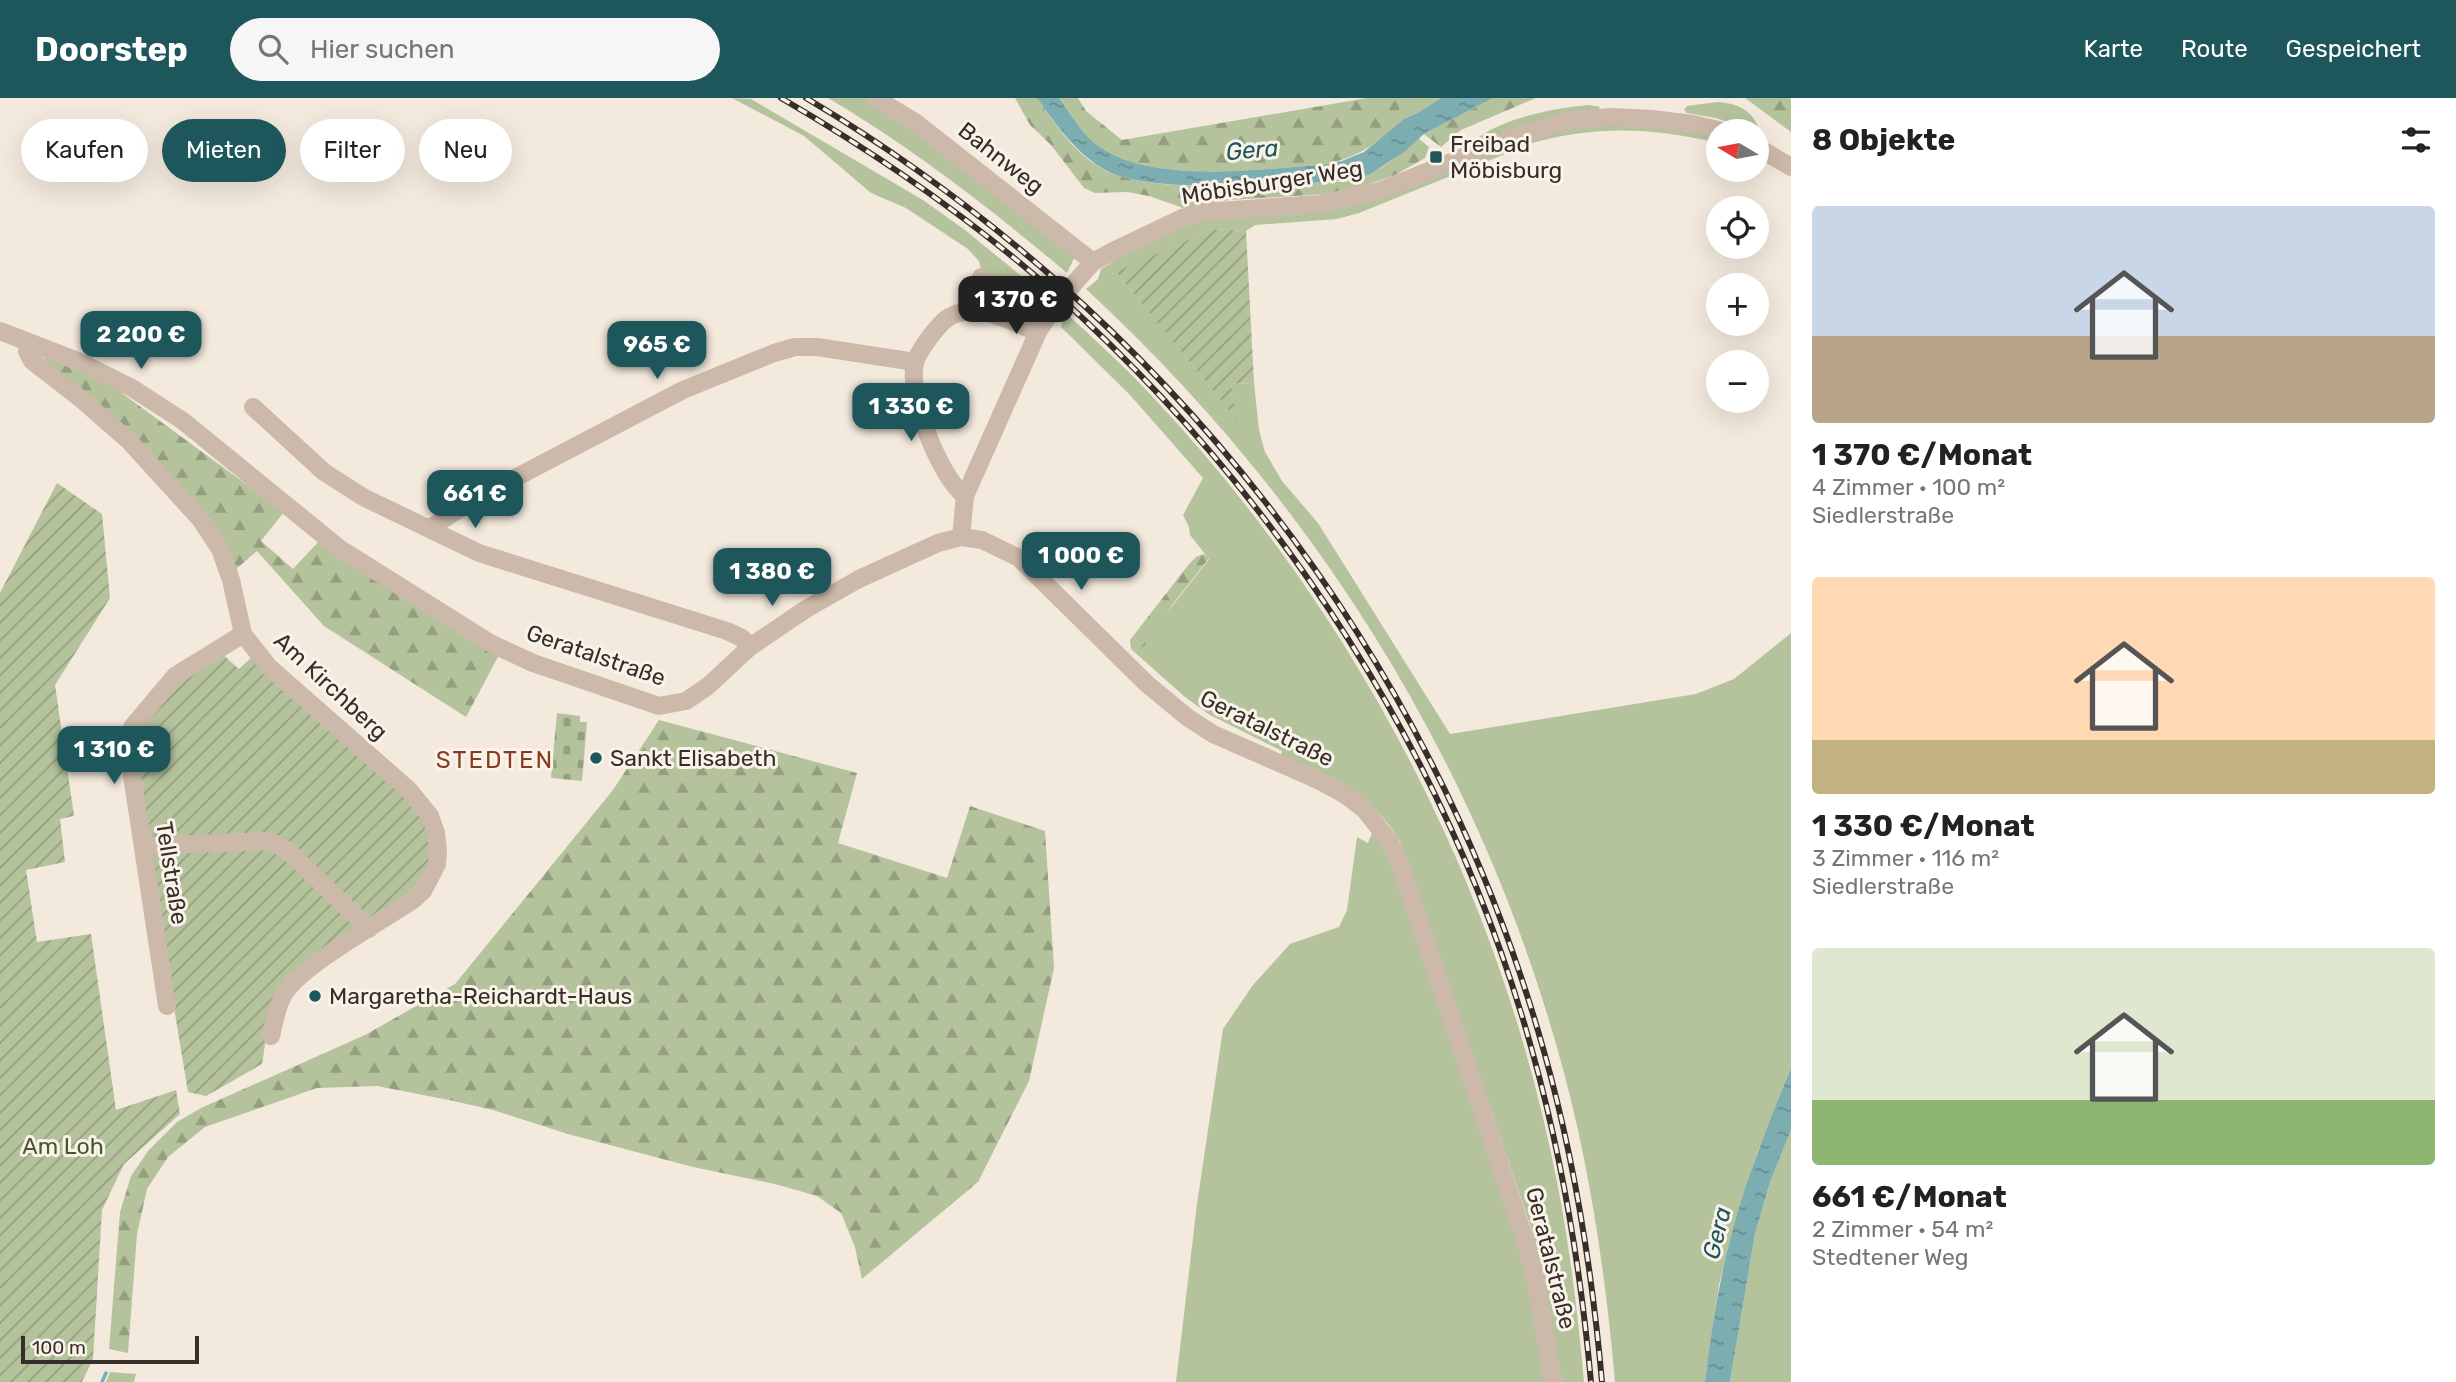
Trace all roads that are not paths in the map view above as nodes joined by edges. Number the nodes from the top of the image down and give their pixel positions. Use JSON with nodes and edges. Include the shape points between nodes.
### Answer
{"nodes":[{"id":1,"x":875,"y":98,"type":"edge"},
{"id":2,"x":1706,"y":127,"type":"edge"},
{"id":3,"x":1769,"y":153,"type":"edge"},
{"id":4,"x":1791,"y":167,"type":"edge"},
{"id":5,"x":1093,"y":262,"type":"junction"},
{"id":6,"x":981,"y":277,"type":"dead end"},
{"id":7,"x":981,"y":311,"type":"junction"},
{"id":8,"x":0,"y":331,"type":"edge"},
{"id":9,"x":1038,"y":332,"type":"junction"},
{"id":10,"x":28,"y":342,"type":"junction"},
{"id":11,"x":915,"y":362,"type":"junction"},
{"id":12,"x":253,"y":407,"type":"dead end"},
{"id":13,"x":965,"y":496,"type":"junction"},
{"id":14,"x":430,"y":528,"type":"junction"},
{"id":15,"x":961,"y":537,"type":"junction"},
{"id":16,"x":243,"y":634,"type":"junction"},
{"id":17,"x":750,"y":647,"type":"junction"},
{"id":18,"x":143,"y":846,"type":"junction"},
{"id":19,"x":369,"y":929,"type":"junction"},
{"id":20,"x":167,"y":1006,"type":"dead end"},
{"id":21,"x":271,"y":1036,"type":"dead end"},
{"id":22,"x":1553,"y":1382,"type":"edge"}],
"edges":[{"from":1,"to":5,"type":"street","name":"Bahnweg","via":[[915,122]]},
{"from":2,"to":5,"type":"street","name":"Möbisburger Weg","via":[[1652,119],[1572,120],[1505,139],[1379,191],[1319,204],[1230,209],[1182,218]]},
{"from":3,"to":4,"type":"street"},
{"from":5,"to":9,"type":"street","name":"Möbisburger Weg"},
{"from":6,"to":7,"type":"street"},
{"from":7,"to":9,"type":"street"},
{"from":7,"to":11,"type":"street","via":[[944,320]]},
{"from":8,"to":10,"type":"street","name":"Geratalstraße"},
{"from":9,"to":13,"type":"street","name":"Möbisburger Weg"},
{"from":10,"to":16,"type":"street","name":"Am Kirchberg","via":[[32,361],[129,441],[201,520],[220,549]]},
{"from":10,"to":17,"type":"street","name":"Geratalstraße","via":[[132,388],[183,421],[340,548],[492,644],[533,663],[659,706],[673,705],[708,686]]},
{"from":11,"to":13,"type":"street","via":[[915,384],[931,442],[957,490]]},
{"from":11,"to":14,"type":"street","via":[[817,347],[774,353],[683,390],[475,499]]},
{"from":12,"to":14,"type":"street","via":[[324,472],[363,497]]},
{"from":13,"to":15,"type":"street","name":"Möbisburger Weg"},
{"from":14,"to":17,"type":"street","via":[[479,553],[727,631]]},
{"from":15,"to":17,"type":"street","name":"Geratalstraße","via":[[859,579]]},
{"from":15,"to":22,"type":"street","name":"Geratalstraße","via":[[982,540],[1019,558],[1187,717],[1213,734],[1344,794],[1378,825],[1400,864],[1513,1202],[1534,1273]]},
{"from":16,"to":18,"type":"street","name":"Tellstraße","via":[[175,676],[132,727],[128,749]]},
{"from":16,"to":19,"type":"street","name":"Am Kirchberg","via":[[288,686],[410,790],[430,816],[438,850],[431,878],[413,900]]},
{"from":18,"to":19,"type":"street","via":[[269,841],[287,850]]},
{"from":18,"to":20,"type":"street","name":"Tellstraße"},
{"from":19,"to":21,"type":"street","name":"Am Kirchberg","via":[[291,985]]}]}
